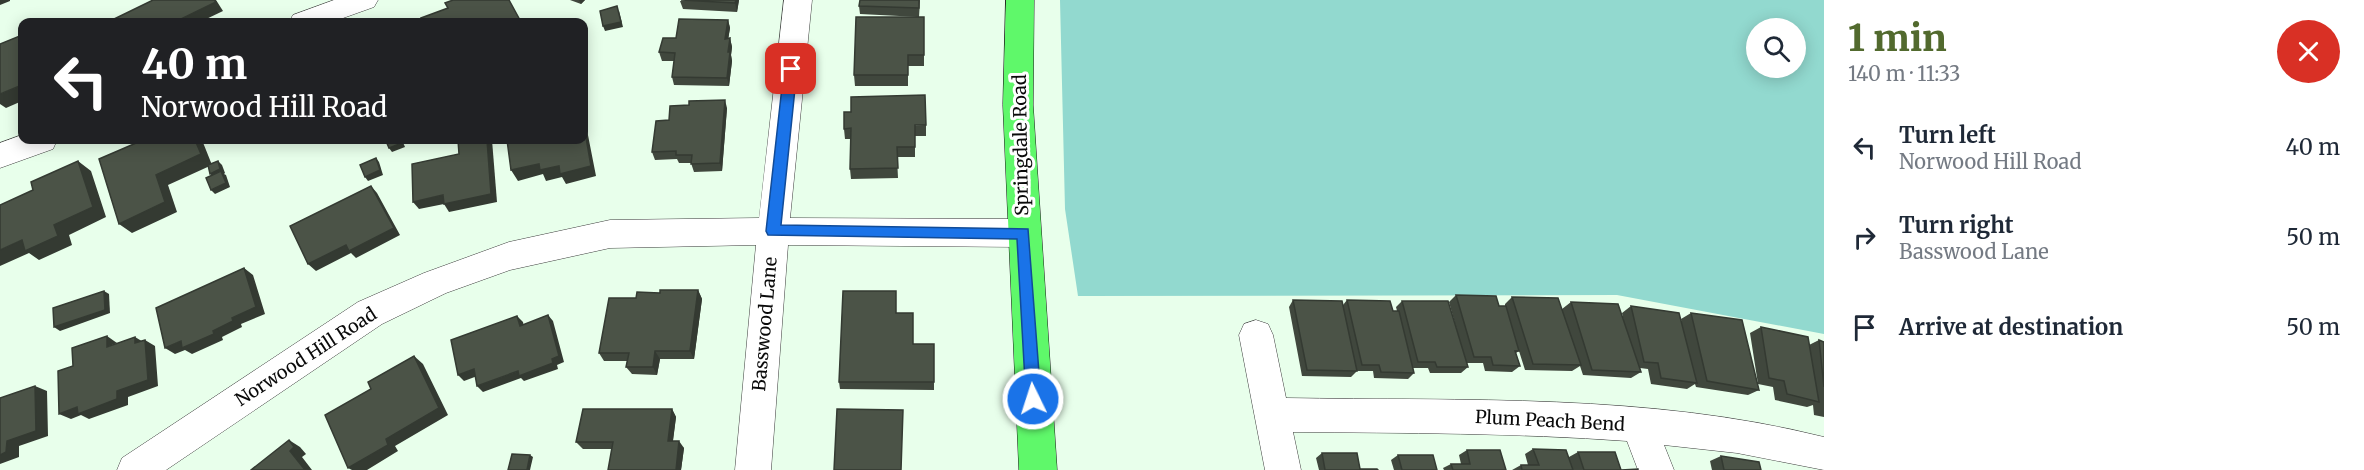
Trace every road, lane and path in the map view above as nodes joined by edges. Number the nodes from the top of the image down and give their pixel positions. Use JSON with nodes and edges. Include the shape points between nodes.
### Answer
{"nodes":[{"id":1,"x":364,"y":0,"type":"edge"},
{"id":2,"x":798,"y":0,"type":"edge"},
{"id":3,"x":1020,"y":0,"type":"edge"},
{"id":4,"x":314,"y":18,"type":"edge"},
{"id":5,"x":32,"y":144,"type":"edge"},
{"id":6,"x":0,"y":156,"type":"edge"},
{"id":7,"x":773,"y":231,"type":"junction"},
{"id":8,"x":1023,"y":233,"type":"junction"},
{"id":9,"x":1256,"y":335,"type":"dead end"},
{"id":10,"x":1274,"y":415,"type":"junction"},
{"id":11,"x":1639,"y":426,"type":"junction"},
{"id":12,"x":1824,"y":454,"type":"edge"},
{"id":13,"x":145,"y":467,"type":"edge"},
{"id":14,"x":753,"y":470,"type":"edge"},
{"id":15,"x":1038,"y":470,"type":"edge"},
{"id":16,"x":1283,"y":470,"type":"edge"},
{"id":17,"x":1656,"y":470,"type":"edge"}],
"edges":[{"from":1,"to":4,"type":"street"},
{"from":2,"to":7,"type":"street","name":"Basswood Lane"},
{"from":3,"to":8,"type":"main road","name":"Springdale Road","via":[[1018,105]]},
{"from":5,"to":6,"type":"street"},
{"from":7,"to":8,"type":"street","name":"Norwood Hill Road"},
{"from":7,"to":13,"type":"street","name":"Norwood Hill Road","via":[[610,234],[509,255],[370,313]]},
{"from":7,"to":14,"type":"street","name":"Basswood Lane"},
{"from":8,"to":15,"type":"main road","name":"Springdale Road"},
{"from":9,"to":10,"type":"street"},
{"from":10,"to":11,"type":"street","name":"Plum Peach Bend","via":[[1523,418]]},
{"from":10,"to":16,"type":"street"},
{"from":11,"to":12,"type":"street","name":"Plum Peach Bend","via":[[1777,441]]},
{"from":11,"to":17,"type":"street"}]}
